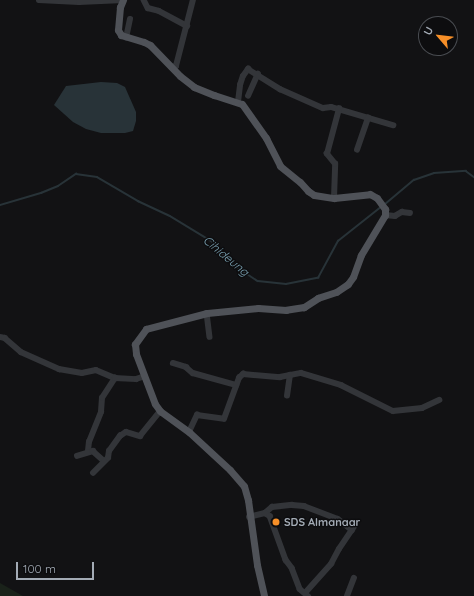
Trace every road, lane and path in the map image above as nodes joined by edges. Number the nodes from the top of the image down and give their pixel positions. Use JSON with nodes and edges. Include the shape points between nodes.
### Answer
{"nodes":[{"id":1,"x":39,"y":0,"type":"edge"},
{"id":2,"x":123,"y":0,"type":"edge"},
{"id":3,"x":144,"y":0,"type":"edge"},
{"id":4,"x":193,"y":0,"type":"edge"},
{"id":5,"x":130,"y":19,"type":"dead end"},
{"id":6,"x":187,"y":26,"type":"junction"},
{"id":7,"x":126,"y":38,"type":"junction"},
{"id":8,"x":171,"y":67,"type":"junction"},
{"id":9,"x":258,"y":74,"type":"junction"},
{"id":10,"x":248,"y":96,"type":"dead end"},
{"id":11,"x":238,"y":102,"type":"junction"},
{"id":12,"x":339,"y":109,"type":"junction"},
{"id":13,"x":368,"y":118,"type":"junction"},
{"id":14,"x":393,"y":125,"type":"dead end"},
{"id":15,"x":357,"y":150,"type":"dead end"},
{"id":16,"x":334,"y":198,"type":"junction"},
{"id":17,"x":385,"y":212,"type":"junction"},
{"id":18,"x":410,"y":213,"type":"dead end"},
{"id":19,"x":207,"y":312,"type":"junction"},
{"id":20,"x":0,"y":337,"type":"edge"},
{"id":21,"x":210,"y":337,"type":"dead end"},
{"id":22,"x":173,"y":363,"type":"dead end"},
{"id":23,"x":290,"y":375,"type":"junction"},
{"id":24,"x":145,"y":376,"type":"junction"},
{"id":25,"x":115,"y":378,"type":"junction"},
{"id":26,"x":236,"y":384,"type":"junction"},
{"id":27,"x":287,"y":396,"type":"dead end"},
{"id":28,"x":439,"y":400,"type":"dead end"},
{"id":29,"x":160,"y":411,"type":"junction"},
{"id":30,"x":189,"y":432,"type":"junction"},
{"id":31,"x":88,"y":451,"type":"junction"},
{"id":32,"x":77,"y":456,"type":"dead end"},
{"id":33,"x":104,"y":461,"type":"junction"},
{"id":34,"x":93,"y":473,"type":"dead end"},
{"id":35,"x":265,"y":513,"type":"junction"},
{"id":36,"x":249,"y":517,"type":"junction"},
{"id":37,"x":356,"y":524,"type":"dead end"},
{"id":38,"x":352,"y":530,"type":"junction"},
{"id":39,"x":354,"y":578,"type":"dead end"},
{"id":40,"x":306,"y":594,"type":"edge"},
{"id":41,"x":264,"y":596,"type":"edge"},
{"id":42,"x":348,"y":596,"type":"edge"}],
"edges":[{"from":1,"to":2,"type":"street"},
{"from":2,"to":7,"type":"main road","via":[[118,30]]},
{"from":3,"to":6,"type":"street","via":[[148,8]]},
{"from":4,"to":6,"type":"street"},
{"from":5,"to":7,"type":"street"},
{"from":6,"to":8,"type":"street","via":[[176,66]]},
{"from":7,"to":8,"type":"main road","via":[[150,45]]},
{"from":8,"to":11,"type":"main road","via":[[194,87]]},
{"from":9,"to":10,"type":"street"},
{"from":9,"to":11,"type":"street","via":[[246,70],[240,85]]},
{"from":9,"to":12,"type":"street","via":[[280,89],[323,108]]},
{"from":11,"to":16,"type":"main road","via":[[243,105],[266,138],[280,166],[310,193]]},
{"from":12,"to":13,"type":"street"},
{"from":12,"to":16,"type":"street","via":[[327,154],[335,164]]},
{"from":13,"to":14,"type":"street"},
{"from":13,"to":15,"type":"street"},
{"from":16,"to":17,"type":"main road","via":[[370,194],[378,199]]},
{"from":17,"to":18,"type":"street","via":[[395,216],[402,212]]},
{"from":17,"to":19,"type":"main road","via":[[361,255],[353,277],[336,292],[318,298],[304,307],[286,310],[258,308]]},
{"from":19,"to":21,"type":"street"},
{"from":19,"to":24,"type":"main road","via":[[151,327],[144,332],[135,347]]},
{"from":20,"to":25,"type":"street","via":[[5,338],[21,352],[59,369],[82,373],[96,370]]},
{"from":22,"to":26,"type":"street","via":[[186,367],[192,373]]},
{"from":23,"to":26,"type":"street","via":[[280,377],[242,374]]},
{"from":23,"to":27,"type":"street"},
{"from":23,"to":28,"type":"street","via":[[301,372],[341,385],[394,411],[422,408]]},
{"from":24,"to":25,"type":"street","via":[[136,379]]},
{"from":24,"to":29,"type":"main road"},
{"from":25,"to":31,"type":"street","via":[[102,398],[101,412]]},
{"from":26,"to":30,"type":"street","via":[[224,419],[197,415]]},
{"from":29,"to":30,"type":"main road"},
{"from":29,"to":33,"type":"street","via":[[140,436],[127,432],[120,436]]},
{"from":30,"to":36,"type":"main road","via":[[244,486]]},
{"from":31,"to":32,"type":"street"},
{"from":31,"to":33,"type":"street","via":[[95,452]]},
{"from":33,"to":34,"type":"street"},
{"from":35,"to":36,"type":"street"},
{"from":35,"to":38,"type":"street","via":[[272,507],[292,505],[311,508],[338,519]]},
{"from":35,"to":40,"type":"street","via":[[271,518],[286,560],[300,589]]},
{"from":36,"to":41,"type":"main road"},
{"from":37,"to":38,"type":"street"},
{"from":38,"to":40,"type":"street","via":[[331,564]]},
{"from":39,"to":42,"type":"street"}]}
